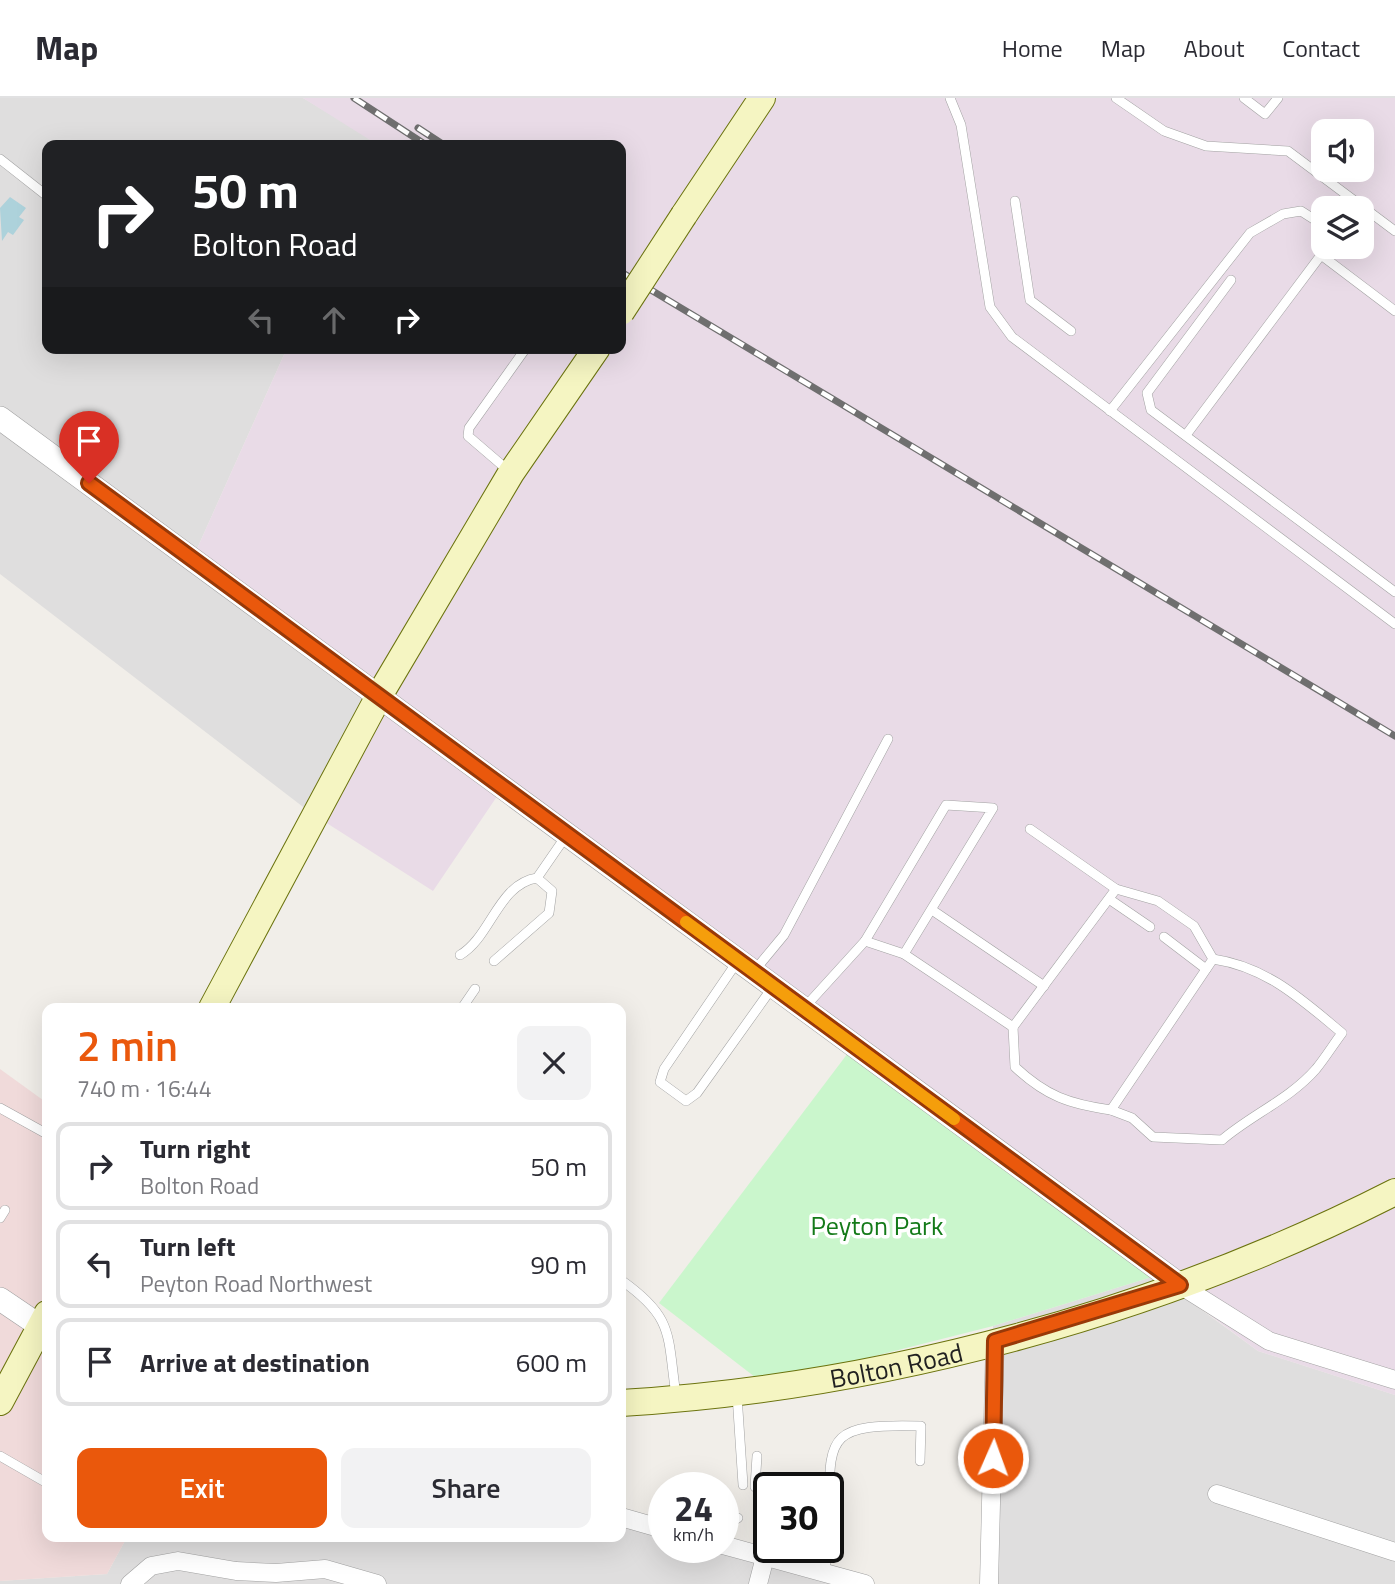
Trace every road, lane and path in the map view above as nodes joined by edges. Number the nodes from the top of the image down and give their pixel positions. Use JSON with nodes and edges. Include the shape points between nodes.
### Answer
{"nodes":[{"id":1,"x":762,"y":98,"type":"edge"},
{"id":2,"x":950,"y":98,"type":"edge"},
{"id":3,"x":1116,"y":98,"type":"edge"},
{"id":4,"x":1244,"y":98,"type":"edge"},
{"id":5,"x":1278,"y":98,"type":"edge"},
{"id":6,"x":0,"y":159,"type":"edge"},
{"id":7,"x":42,"y":192,"type":"edge"},
{"id":8,"x":1345,"y":196,"type":"edge"},
{"id":9,"x":1015,"y":201,"type":"dead end"},
{"id":10,"x":1311,"y":217,"type":"edge"},
{"id":11,"x":1374,"y":217,"type":"edge"},
{"id":12,"x":1395,"y":231,"type":"edge"},
{"id":13,"x":1318,"y":259,"type":"edge"},
{"id":14,"x":1333,"y":259,"type":"edge"},
{"id":15,"x":1231,"y":280,"type":"dead end"},
{"id":16,"x":626,"y":304,"type":"edge"},
{"id":17,"x":1395,"y":311,"type":"edge"},
{"id":18,"x":1071,"y":331,"type":"dead end"},
{"id":19,"x":522,"y":354,"type":"edge"},
{"id":20,"x":593,"y":354,"type":"edge"},
{"id":21,"x":1110,"y":411,"type":"junction"},
{"id":22,"x":0,"y":418,"type":"edge"},
{"id":23,"x":1186,"y":435,"type":"junction"},
{"id":24,"x":512,"y":473,"type":"junction"},
{"id":25,"x":1395,"y":592,"type":"edge"},
{"id":26,"x":1395,"y":624,"type":"edge"},
{"id":27,"x":379,"y":696,"type":"junction"},
{"id":28,"x":888,"y":739,"type":"dead end"},
{"id":29,"x":1030,"y":829,"type":"dead end"},
{"id":30,"x":566,"y":834,"type":"junction"},
{"id":31,"x":537,"y":878,"type":"junction"},
{"id":32,"x":1116,"y":889,"type":"junction"},
{"id":33,"x":1109,"y":899,"type":"junction"},
{"id":34,"x":932,"y":910,"type":"junction"},
{"id":35,"x":1150,"y":927,"type":"dead end"},
{"id":36,"x":1164,"y":937,"type":"dead end"},
{"id":37,"x":865,"y":941,"type":"junction"},
{"id":38,"x":904,"y":954,"type":"junction"},
{"id":39,"x":460,"y":955,"type":"dead end"},
{"id":40,"x":1213,"y":959,"type":"junction"},
{"id":41,"x":494,"y":961,"type":"dead end"},
{"id":42,"x":746,"y":966,"type":"junction"},
{"id":43,"x":1206,"y":969,"type":"junction"},
{"id":44,"x":773,"y":986,"type":"junction"},
{"id":45,"x":1044,"y":986,"type":"junction"},
{"id":46,"x":475,"y":989,"type":"dead end"},
{"id":47,"x":215,"y":1003,"type":"edge"},
{"id":48,"x":465,"y":1003,"type":"edge"},
{"id":49,"x":804,"y":1009,"type":"junction"},
{"id":50,"x":1013,"y":1027,"type":"junction"},
{"id":51,"x":0,"y":1108,"type":"edge"},
{"id":52,"x":1111,"y":1110,"type":"junction"},
{"id":53,"x":42,"y":1131,"type":"edge"},
{"id":54,"x":1395,"y":1192,"type":"edge"},
{"id":55,"x":626,"y":1283,"type":"edge"},
{"id":56,"x":1180,"y":1285,"type":"junction"},
{"id":57,"x":0,"y":1298,"type":"edge"},
{"id":58,"x":42,"y":1322,"type":"edge"},
{"id":59,"x":42,"y":1329,"type":"edge"},
{"id":60,"x":995,"y":1341,"type":"junction"},
{"id":61,"x":1395,"y":1380,"type":"edge"},
{"id":62,"x":737,"y":1393,"type":"junction"},
{"id":63,"x":1,"y":1398,"type":"edge"},
{"id":64,"x":676,"y":1399,"type":"junction"},
{"id":65,"x":626,"y":1402,"type":"edge"},
{"id":66,"x":0,"y":1456,"type":"edge"},
{"id":67,"x":757,"y":1456,"type":"dead end"},
{"id":68,"x":920,"y":1461,"type":"dead end"},
{"id":69,"x":756,"y":1472,"type":"edge"},
{"id":70,"x":832,"y":1472,"type":"edge"},
{"id":71,"x":42,"y":1480,"type":"edge"},
{"id":72,"x":743,"y":1485,"type":"dead end"},
{"id":73,"x":1217,"y":1494,"type":"dead end"},
{"id":74,"x":626,"y":1518,"type":"edge"},
{"id":75,"x":648,"y":1524,"type":"edge"},
{"id":76,"x":1395,"y":1552,"type":"edge"},
{"id":77,"x":763,"y":1563,"type":"edge"},
{"id":78,"x":788,"y":1563,"type":"edge"},
{"id":79,"x":826,"y":1563,"type":"edge"},
{"id":80,"x":825,"y":1573,"type":"junction"},
{"id":81,"x":130,"y":1584,"type":"edge"},
{"id":82,"x":377,"y":1584,"type":"edge"},
{"id":83,"x":758,"y":1584,"type":"edge"},
{"id":84,"x":865,"y":1584,"type":"edge"},
{"id":85,"x":989,"y":1584,"type":"edge"}],
"edges":[{"from":1,"to":16,"type":"main road","bridge":true},
{"from":2,"to":21,"type":"lane","via":[[961,125],[990,307],[1012,337]]},
{"from":3,"to":8,"type":"lane","via":[[1164,131],[1206,146],[1288,151]]},
{"from":4,"to":5,"type":"lane","via":[[1265,114]]},
{"from":6,"to":7,"type":"lane"},
{"from":9,"to":18,"type":"lane","via":[[1030,300]]},
{"from":10,"to":21,"type":"lane","via":[[1301,211],[1283,214],[1250,233]]},
{"from":11,"to":12,"type":"lane"},
{"from":13,"to":23,"type":"lane"},
{"from":14,"to":17,"type":"lane"},
{"from":15,"to":23,"type":"lane","via":[[1147,393],[1151,410]]},
{"from":19,"to":24,"type":"lane","via":[[468,428],[468,436],[477,446]]},
{"from":20,"to":24,"type":"main road"},
{"from":21,"to":26,"type":"lane"},
{"from":22,"to":27,"type":"street"},
{"from":23,"to":25,"type":"lane"},
{"from":24,"to":27,"type":"main road"},
{"from":27,"to":30,"type":"street"},
{"from":27,"to":47,"type":"main road"},
{"from":28,"to":42,"type":"lane","via":[[784,935]]},
{"from":29,"to":32,"type":"lane"},
{"from":30,"to":31,"type":"lane"},
{"from":30,"to":42,"type":"street"},
{"from":31,"to":39,"type":"lane","via":[[523,880],[507,895],[472,948]]},
{"from":31,"to":41,"type":"lane","via":[[552,891],[550,913]]},
{"from":32,"to":33,"type":"lane"},
{"from":32,"to":40,"type":"lane","via":[[1158,901],[1194,926]]},
{"from":33,"to":35,"type":"lane"},
{"from":33,"to":45,"type":"lane"},
{"from":34,"to":37,"type":"lane","via":[[993,808],[946,805]]},
{"from":34,"to":38,"type":"lane"},
{"from":34,"to":45,"type":"lane"},
{"from":36,"to":43,"type":"lane"},
{"from":37,"to":38,"type":"lane"},
{"from":37,"to":49,"type":"lane"},
{"from":38,"to":50,"type":"lane"},
{"from":40,"to":43,"type":"lane"},
{"from":40,"to":52,"type":"lane","via":[[1243,964],[1297,996],[1342,1033],[1315,1070],[1222,1140],[1153,1136],[1132,1118]]},
{"from":42,"to":44,"type":"street"},
{"from":42,"to":44,"type":"lane","via":[[664,1069],[660,1082],[686,1101],[697,1093]]},
{"from":43,"to":52,"type":"lane"},
{"from":44,"to":49,"type":"street"},
{"from":45,"to":50,"type":"lane"},
{"from":46,"to":48,"type":"lane"},
{"from":49,"to":56,"type":"street"},
{"from":50,"to":52,"type":"lane","via":[[1016,1067],[1038,1089],[1076,1105]]},
{"from":51,"to":53,"type":"lane"},
{"from":54,"to":56,"type":"main road","name":"Bolton Road","via":[[1279,1247]]},
{"from":55,"to":64,"type":"lane","via":[[660,1314]]},
{"from":56,"to":60,"type":"main road","name":"Bolton Road"},
{"from":56,"to":61,"type":"street","via":[[1269,1341]]},
{"from":57,"to":58,"type":"street"},
{"from":59,"to":63,"type":"main road"},
{"from":60,"to":62,"type":"main road","name":"Bolton Road","via":[[839,1377]]},
{"from":60,"to":85,"type":"street"},
{"from":62,"to":64,"type":"main road","name":"Bolton Road"},
{"from":62,"to":72,"type":"lane"},
{"from":64,"to":65,"type":"main road","name":"Bolton Road"},
{"from":66,"to":71,"type":"lane"},
{"from":67,"to":69,"type":"lane"},
{"from":68,"to":70,"type":"lane","via":[[921,1426],[878,1424],[843,1434],[833,1451]]},
{"from":73,"to":76,"type":"street"},
{"from":74,"to":75,"type":"street"},
{"from":77,"to":83,"type":"street"},
{"from":78,"to":80,"type":"street"},
{"from":79,"to":80,"type":"lane"},
{"from":80,"to":84,"type":"street"},
{"from":81,"to":82,"type":"street","via":[[151,1566],[178,1561],[236,1572],[325,1569]]}]}
